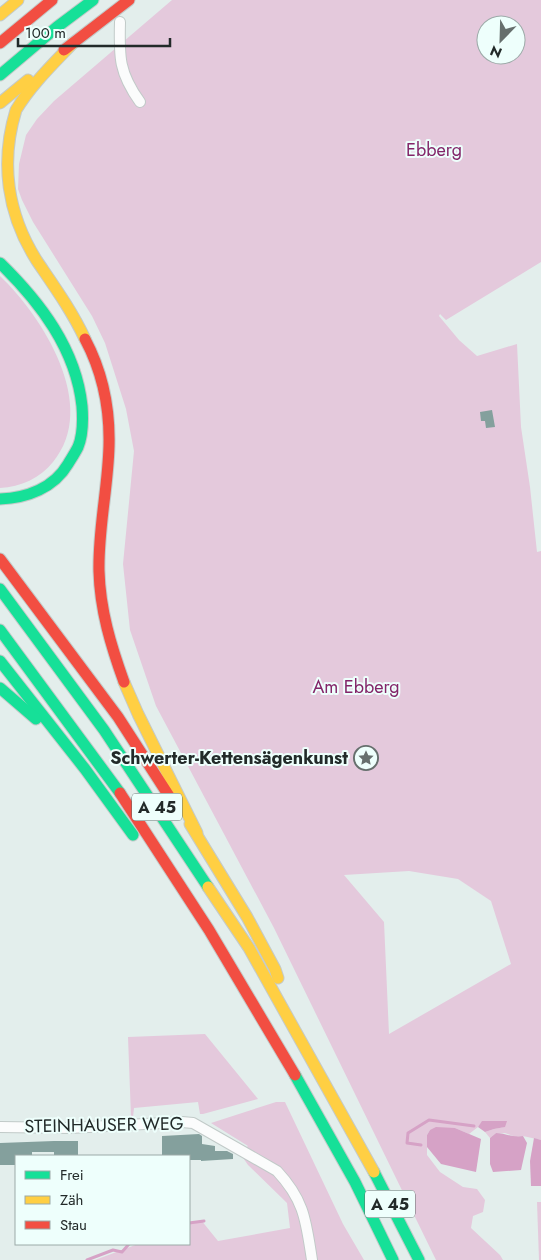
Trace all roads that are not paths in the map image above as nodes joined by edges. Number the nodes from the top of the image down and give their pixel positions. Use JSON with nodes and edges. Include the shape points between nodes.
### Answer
{"nodes":[{"id":1,"x":18,"y":0,"type":"edge"},
{"id":2,"x":52,"y":0,"type":"edge"},
{"id":3,"x":93,"y":0,"type":"edge"},
{"id":4,"x":129,"y":0,"type":"edge"},
{"id":5,"x":0,"y":15,"type":"edge"},
{"id":6,"x":120,"y":22,"type":"dead end"},
{"id":7,"x":0,"y":43,"type":"edge"},
{"id":8,"x":73,"y":43,"type":"junction"},
{"id":9,"x":0,"y":75,"type":"edge"},
{"id":10,"x":140,"y":102,"type":"dead end"},
{"id":11,"x":0,"y":104,"type":"edge"},
{"id":12,"x":0,"y":263,"type":"edge"},
{"id":13,"x":0,"y":499,"type":"edge"},
{"id":14,"x":0,"y":559,"type":"edge"},
{"id":15,"x":0,"y":589,"type":"edge"},
{"id":16,"x":0,"y":630,"type":"edge"},
{"id":17,"x":0,"y":661,"type":"edge"},
{"id":18,"x":0,"y":688,"type":"edge"},
{"id":19,"x":109,"y":800,"type":"junction"},
{"id":20,"x":197,"y":833,"type":"junction"},
{"id":21,"x":286,"y":1014,"type":"junction"},
{"id":22,"x":0,"y":1127,"type":"edge"},
{"id":23,"x":312,"y":1260,"type":"edge"},
{"id":24,"x":391,"y":1260,"type":"edge"},
{"id":25,"x":419,"y":1260,"type":"edge"}],
"edges":[{"from":1,"to":5,"type":"highway"},
{"from":2,"to":7,"type":"highway"},
{"from":3,"to":9,"type":"highway"},
{"from":4,"to":8,"type":"highway"},
{"from":6,"to":10,"type":"street","via":[[122,71]]},
{"from":8,"to":11,"type":"highway"},
{"from":8,"to":20,"type":"highway","via":[[15,110],[1,160],[4,193],[24,238],[79,327],[100,375],[106,401],[108,439],[99,560],[105,618],[111,645],[130,696]]},
{"from":12,"to":13,"type":"highway","via":[[53,326],[79,383],[84,416],[79,448],[57,478],[31,495]]},
{"from":14,"to":20,"type":"highway","via":[[118,717]]},
{"from":15,"to":21,"type":"highway","number":"A 45","via":[[154,804],[249,948]]},
{"from":16,"to":24,"type":"highway","number":"A 45","via":[[121,794],[209,930],[305,1091],[355,1182]]},
{"from":17,"to":19,"type":"highway"},
{"from":18,"to":19,"type":"highway","via":[[37,720]]},
{"from":19,"to":24,"type":"highway","via":[[212,952],[301,1103],[358,1210]]},
{"from":20,"to":21,"type":"highway","via":[[276,969]]},
{"from":21,"to":25,"type":"highway","number":"A 45","via":[[362,1148]]},
{"from":22,"to":23,"type":"street","name":"STEINHAUSER WEG","via":[[182,1122],[199,1125],[277,1171],[287,1181],[304,1212]]}]}
